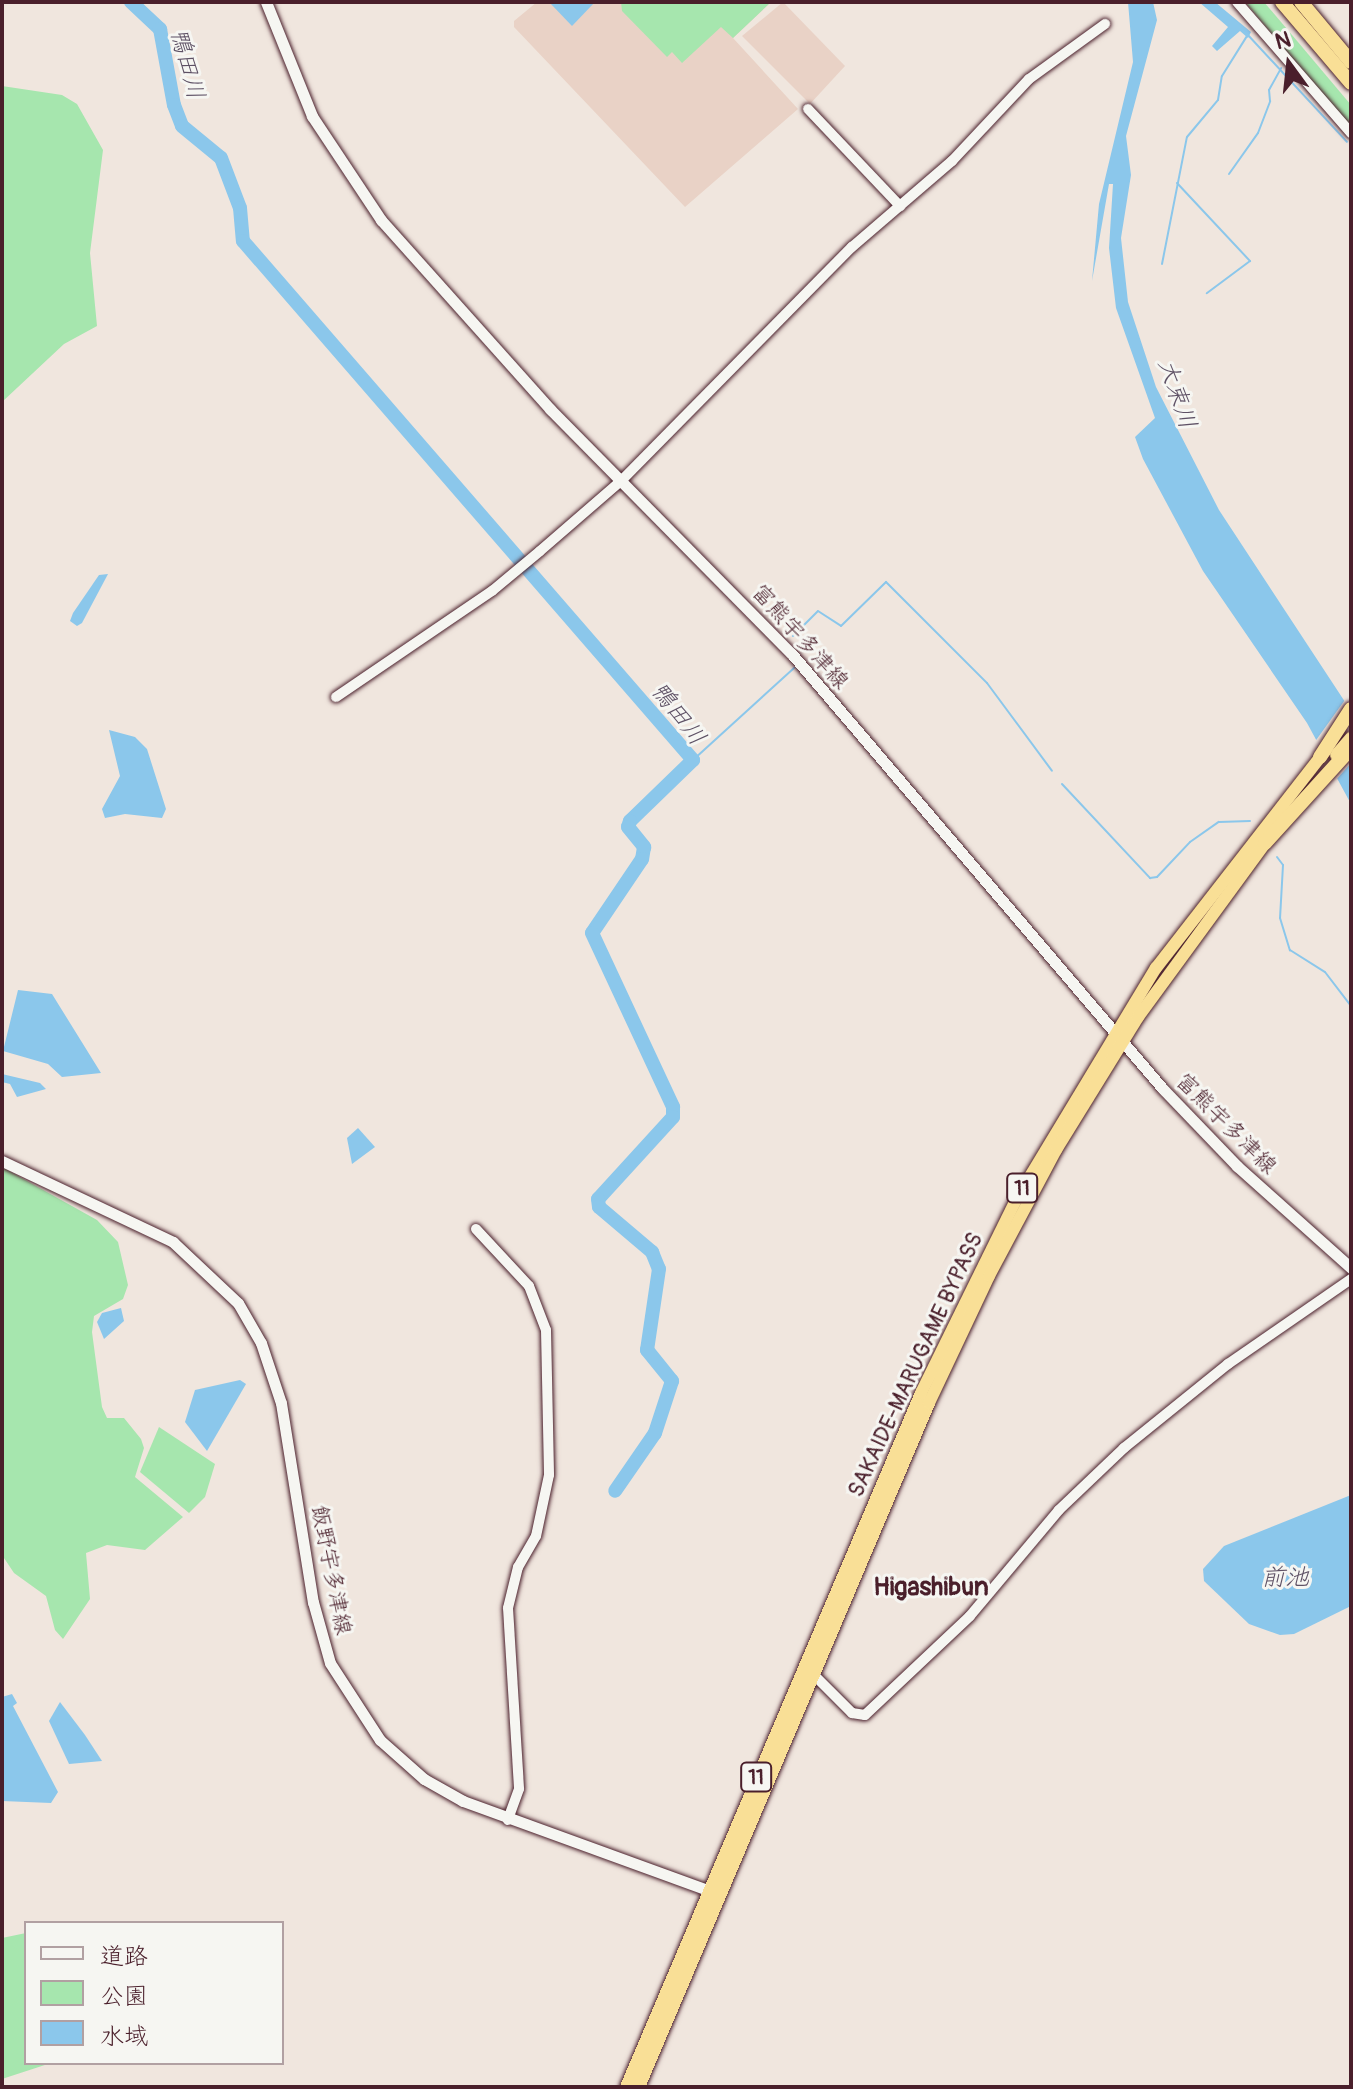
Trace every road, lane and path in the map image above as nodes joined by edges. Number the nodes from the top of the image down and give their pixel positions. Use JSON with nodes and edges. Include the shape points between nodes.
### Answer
{"nodes":[{"id":1,"x":266,"y":2,"type":"edge"},
{"id":2,"x":1237,"y":2,"type":"edge"},
{"id":3,"x":1282,"y":2,"type":"edge"},
{"id":4,"x":1301,"y":2,"type":"edge"},
{"id":5,"x":1105,"y":24,"type":"dead end"},
{"id":6,"x":1351,"y":62,"type":"edge"},
{"id":7,"x":1351,"y":83,"type":"edge"},
{"id":8,"x":808,"y":109,"type":"dead end"},
{"id":9,"x":1351,"y":133,"type":"edge"},
{"id":10,"x":900,"y":206,"type":"junction"},
{"id":11,"x":623,"y":479,"type":"junction"},
{"id":12,"x":336,"y":697,"type":"dead end"},
{"id":13,"x":1351,"y":709,"type":"edge"},
{"id":14,"x":1351,"y":721,"type":"edge"},
{"id":15,"x":1351,"y":738,"type":"edge"},
{"id":16,"x":1351,"y":748,"type":"edge"},
{"id":17,"x":1325,"y":766,"type":"junction"},
{"id":18,"x":1265,"y":843,"type":"joint"},
{"id":19,"x":1118,"y":1039,"type":"junction"},
{"id":20,"x":2,"y":1161,"type":"edge"},
{"id":21,"x":476,"y":1229,"type":"dead end"},
{"id":22,"x":1351,"y":1268,"type":"edge"},
{"id":23,"x":1351,"y":1279,"type":"edge"},
{"id":24,"x":808,"y":1669,"type":"junction"},
{"id":25,"x":508,"y":1820,"type":"junction"},
{"id":26,"x":715,"y":1892,"type":"junction"},
{"id":27,"x":626,"y":2087,"type":"edge"},
{"id":28,"x":639,"y":2087,"type":"edge"}],
"edges":[{"from":1,"to":11,"type":"main road","name":"富熊宇多津線","via":[[312,116],[353,183],[540,397]]},
{"from":2,"to":9,"type":"street"},
{"from":3,"to":7,"type":"highway"},
{"from":4,"to":6,"type":"highway"},
{"from":5,"to":10,"type":"street","via":[[1042,67],[967,147]]},
{"from":8,"to":10,"type":"street"},
{"from":10,"to":11,"type":"street","via":[[794,303]]},
{"from":11,"to":12,"type":"street","via":[[492,591]]},
{"from":11,"to":19,"type":"main road","name":"富熊宇多津線","via":[[791,653]]},
{"from":13,"to":17,"type":"highway"},
{"from":14,"to":17,"type":"highway","name":"SAKAIDE-MARUGAME BYPASS","number":"11"},
{"from":15,"to":17,"type":"highway","name":"SAKAIDE-MARUGAME BYPASS","number":"11"},
{"from":16,"to":17,"type":"highway"},
{"from":17,"to":18,"type":"highway"},
{"from":17,"to":19,"type":"highway","name":"SAKAIDE-MARUGAME BYPASS","number":"11","via":[[1194,914]]},
{"from":18,"to":19,"type":"highway","name":"SAKAIDE-MARUGAME BYPASS","number":"11"},
{"from":19,"to":22,"type":"main road","name":"富熊宇多津線","via":[[1237,1166]]},
{"from":19,"to":24,"type":"highway","name":"SAKAIDE-MARUGAME BYPASS","number":"11","via":[[973,1308]]},
{"from":20,"to":25,"type":"main road","name":"飯野宇多津線","via":[[173,1242],[238,1303],[261,1343],[278,1392],[313,1602],[342,1687],[380,1740],[412,1769],[463,1801]]},
{"from":21,"to":25,"type":"street","via":[[529,1286],[546,1330],[549,1475],[536,1536],[518,1567],[508,1608],[519,1781]]},
{"from":23,"to":24,"type":"street","via":[[1214,1374],[1124,1448],[1059,1510],[970,1616],[865,1715],[852,1713]]},
{"from":24,"to":26,"type":"highway","name":"SAKAIDE-MARUGAME BYPASS","number":"11"},
{"from":25,"to":26,"type":"main road","name":"飯野宇多津線"},
{"from":26,"to":27,"type":"highway","name":"SAKAIDE-MARUGAME BYPASS","number":"11"},
{"from":26,"to":28,"type":"highway","name":"SAKAIDE-MARUGAME BYPASS","number":"11"}]}
